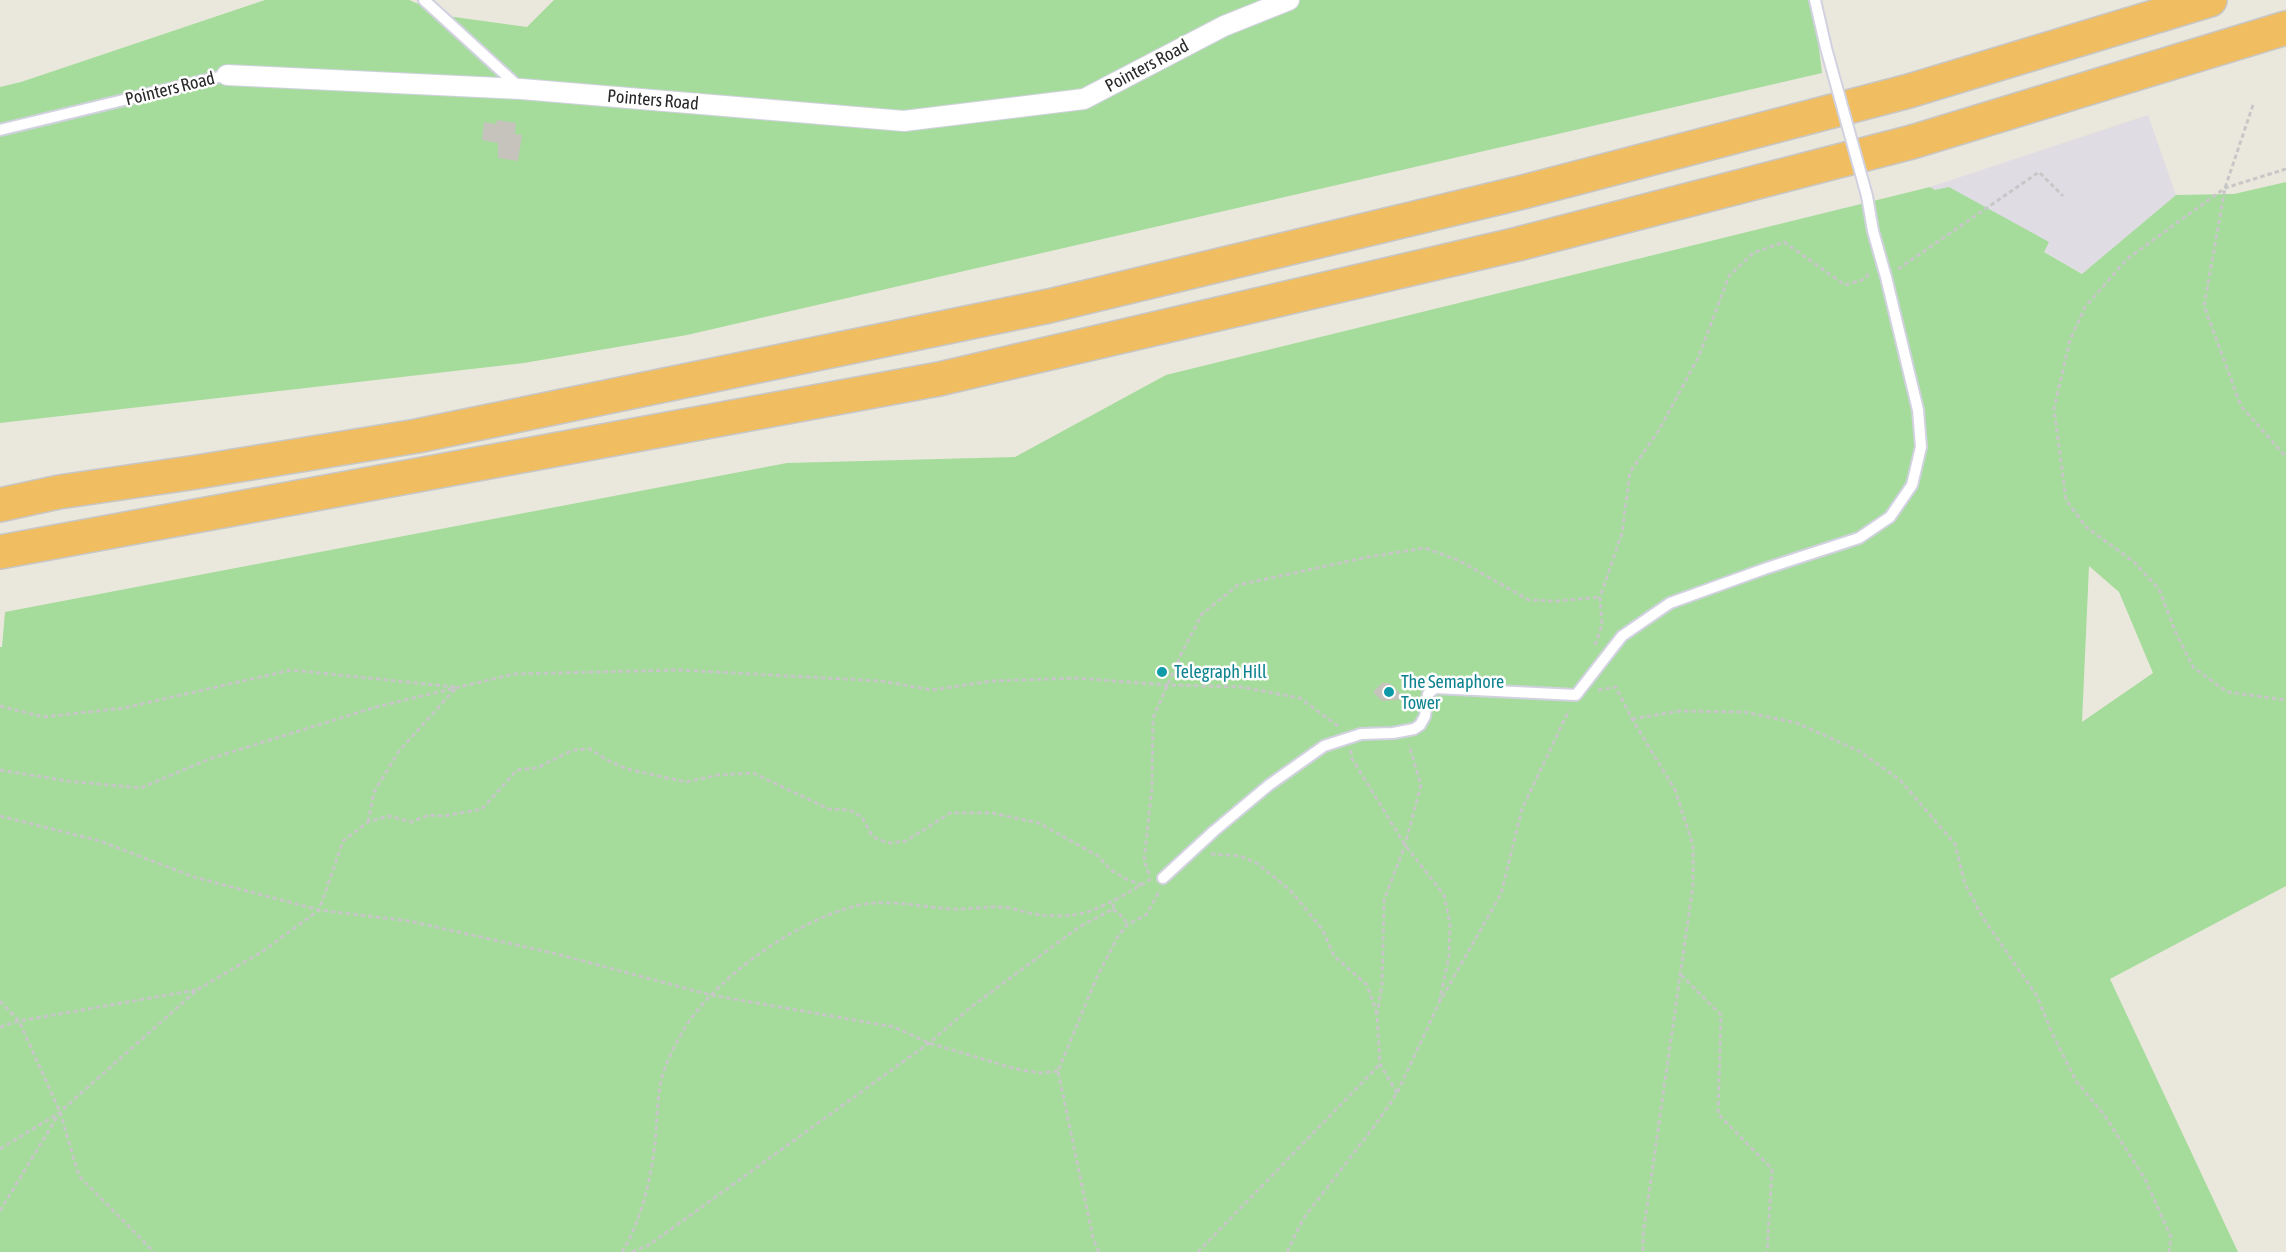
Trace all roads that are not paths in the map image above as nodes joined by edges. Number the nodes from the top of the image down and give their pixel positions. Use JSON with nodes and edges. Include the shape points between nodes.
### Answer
{"nodes":[{"id":1,"x":424,"y":0,"type":"edge"},
{"id":2,"x":1289,"y":0,"type":"edge"},
{"id":3,"x":1815,"y":0,"type":"edge"},
{"id":4,"x":2210,"y":0,"type":"edge"},
{"id":5,"x":2286,"y":28,"type":"edge"},
{"id":6,"x":227,"y":75,"type":"joint"},
{"id":7,"x":521,"y":89,"type":"junction"},
{"id":8,"x":0,"y":130,"type":"edge"},
{"id":9,"x":0,"y":505,"type":"edge"},
{"id":10,"x":0,"y":552,"type":"edge"},
{"id":11,"x":1163,"y":878,"type":"road end"}],
"edges":[{"from":1,"to":7,"type":"lane"},
{"from":2,"to":7,"type":"street","name":"Pointers Road","via":[[1224,26],[1084,99],[904,121]]},
{"from":3,"to":11,"type":"lane","bridge":true,"via":[[1918,410],[1921,447],[1912,485],[1890,517],[1859,538],[1670,603],[1622,636],[1576,695],[1435,688],[1428,694],[1420,725],[1405,732],[1351,736],[1324,746],[1269,785]]},
{"from":4,"to":9,"type":"highway","via":[[1898,94],[1524,192],[1050,306],[417,436],[59,492]]},
{"from":5,"to":10,"type":"highway","via":[[1912,142],[1518,244],[939,379]]},
{"from":6,"to":7,"type":"street","name":"Pointers Road"},
{"from":6,"to":8,"type":"lane","name":"Pointers Road"}]}
